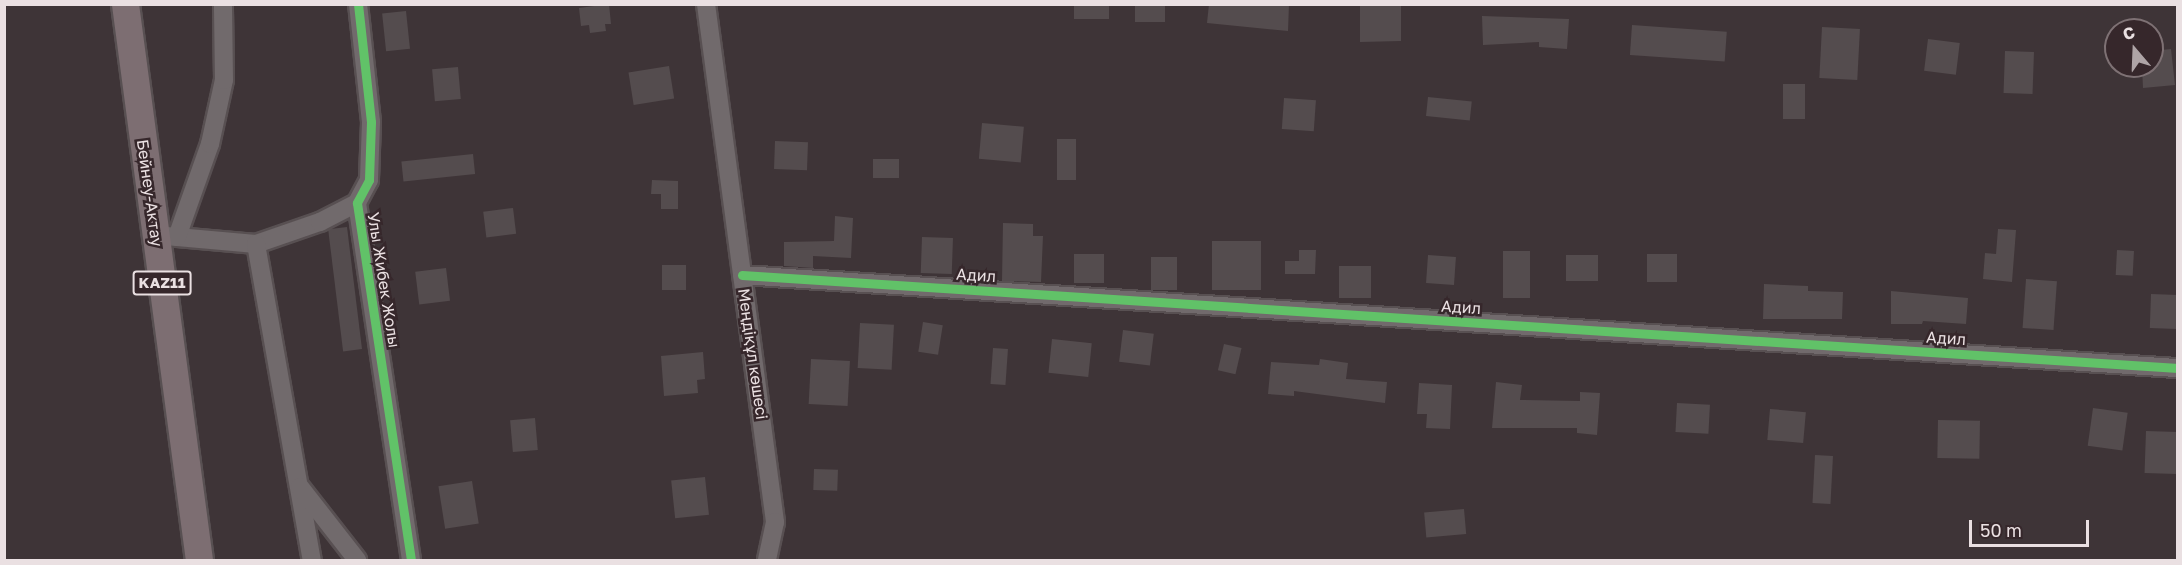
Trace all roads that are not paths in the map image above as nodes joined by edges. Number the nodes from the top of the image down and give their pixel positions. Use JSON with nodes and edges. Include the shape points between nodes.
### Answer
{"nodes":[{"id":1,"x":125,"y":4,"type":"edge"},
{"id":2,"x":223,"y":4,"type":"edge"},
{"id":3,"x":358,"y":4,"type":"edge"},
{"id":4,"x":706,"y":4,"type":"edge"},
{"id":5,"x":357,"y":203,"type":"junction"},
{"id":6,"x":166,"y":236,"type":"junction"},
{"id":7,"x":256,"y":244,"type":"junction"},
{"id":8,"x":742,"y":275,"type":"junction"},
{"id":9,"x":2178,"y":368,"type":"edge"},
{"id":10,"x":299,"y":486,"type":"junction"},
{"id":11,"x":200,"y":561,"type":"edge"},
{"id":12,"x":312,"y":561,"type":"edge"},
{"id":13,"x":357,"y":561,"type":"edge"},
{"id":14,"x":411,"y":561,"type":"edge"},
{"id":15,"x":767,"y":561,"type":"edge"}],
"edges":[{"from":1,"to":6,"type":"highway","name":"Бейнеу-Актау","number":"KAZ11"},
{"from":2,"to":6,"type":"street","via":[[224,80],[210,144]]},
{"from":3,"to":5,"type":"street","name":"Улы Жибек Жолы","via":[[370,122],[369,180]]},
{"from":4,"to":8,"type":"street","name":"Меңдіқұл көшесі"},
{"from":5,"to":7,"type":"street","via":[[320,222]]},
{"from":5,"to":14,"type":"street","name":"Улы Жибек Жолы"},
{"from":6,"to":7,"type":"street"},
{"from":6,"to":11,"type":"highway","name":"Бейнеу-Актау","number":"KAZ11"},
{"from":7,"to":10,"type":"street"},
{"from":8,"to":9,"type":"street","name":"Адил"},
{"from":8,"to":15,"type":"street","name":"Меңдіқұл көшесі","via":[[775,522]]},
{"from":10,"to":12,"type":"street"},
{"from":10,"to":13,"type":"street"}]}
